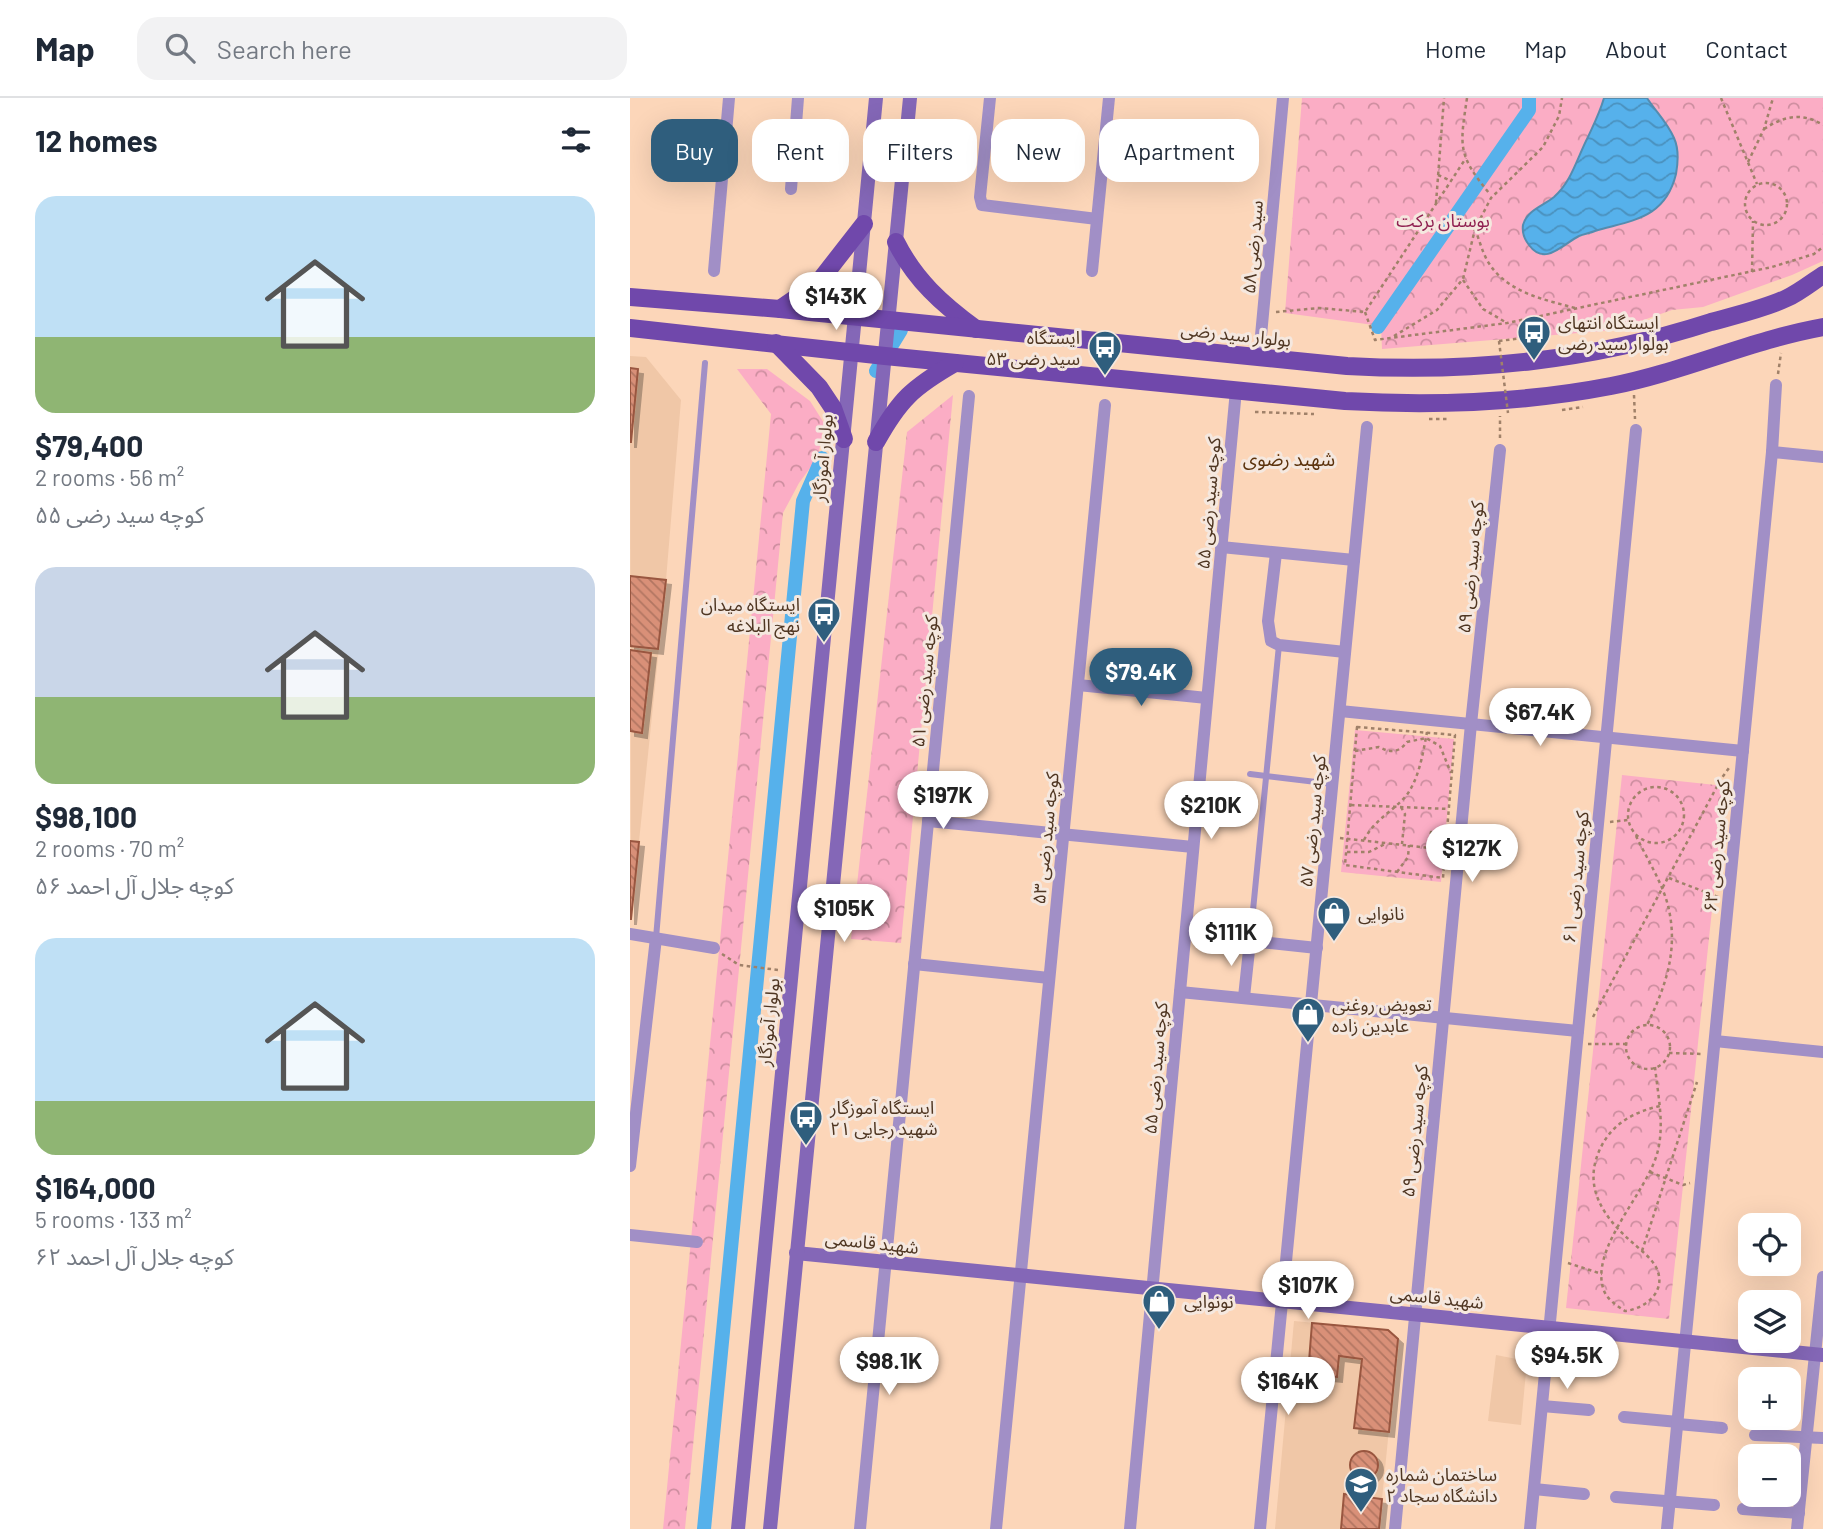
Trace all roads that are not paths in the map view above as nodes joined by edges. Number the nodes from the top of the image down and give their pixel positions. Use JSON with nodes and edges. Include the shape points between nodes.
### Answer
{"nodes":[{"id":1,"x":729,"y":98,"type":"edge"},
{"id":2,"x":798,"y":98,"type":"edge"},
{"id":3,"x":876,"y":98,"type":"edge"},
{"id":4,"x":910,"y":98,"type":"edge"},
{"id":5,"x":990,"y":98,"type":"edge"},
{"id":6,"x":1109,"y":98,"type":"edge"},
{"id":7,"x":1283,"y":98,"type":"edge"},
{"id":8,"x":791,"y":189,"type":"dead end"},
{"id":9,"x":1097,"y":219,"type":"junction"},
{"id":10,"x":864,"y":224,"type":"junction"},
{"id":11,"x":897,"y":242,"type":"junction"},
{"id":12,"x":714,"y":271,"type":"dead end"},
{"id":13,"x":1091,"y":271,"type":"dead end"},
{"id":14,"x":1823,"y":275,"type":"edge"},
{"id":15,"x":630,"y":297,"type":"edge"},
{"id":16,"x":780,"y":309,"type":"junction"},
{"id":17,"x":855,"y":316,"type":"junction"},
{"id":18,"x":889,"y":320,"type":"junction"},
{"id":19,"x":1823,"y":327,"type":"edge"},
{"id":20,"x":630,"y":328,"type":"edge"},
{"id":21,"x":976,"y":329,"type":"junction"},
{"id":22,"x":776,"y":343,"type":"junction"},
{"id":23,"x":851,"y":351,"type":"junction"},
{"id":24,"x":885,"y":356,"type":"junction"},
{"id":25,"x":1259,"y":357,"type":"junction"},
{"id":26,"x":705,"y":363,"type":"dead end"},
{"id":27,"x":955,"y":363,"type":"junction"},
{"id":28,"x":1776,"y":385,"type":"road end"},
{"id":29,"x":1236,"y":390,"type":"junction"},
{"id":30,"x":969,"y":396,"type":"dead end"},
{"id":31,"x":1105,"y":405,"type":"dead end"},
{"id":32,"x":1367,"y":427,"type":"dead end"},
{"id":33,"x":1636,"y":430,"type":"road end"},
{"id":34,"x":844,"y":439,"type":"junction"},
{"id":35,"x":876,"y":442,"type":"junction"},
{"id":36,"x":1500,"y":450,"type":"road end"},
{"id":37,"x":1772,"y":452,"type":"junction"},
{"id":38,"x":1823,"y":457,"type":"edge"},
{"id":39,"x":1221,"y":547,"type":"junction"},
{"id":40,"x":1276,"y":553,"type":"junction"},
{"id":41,"x":1354,"y":560,"type":"junction"},
{"id":42,"x":1279,"y":645,"type":"junction"},
{"id":43,"x":1345,"y":652,"type":"junction"},
{"id":44,"x":1077,"y":685,"type":"junction"},
{"id":45,"x":1207,"y":698,"type":"junction"},
{"id":46,"x":1340,"y":711,"type":"junction"},
{"id":47,"x":1471,"y":724,"type":"junction"},
{"id":48,"x":1606,"y":737,"type":"junction"},
{"id":49,"x":1743,"y":751,"type":"junction"},
{"id":50,"x":1250,"y":774,"type":"dead end"},
{"id":51,"x":1266,"y":776,"type":"junction"},
{"id":52,"x":1333,"y":784,"type":"junction"},
{"id":53,"x":928,"y":821,"type":"junction"},
{"id":54,"x":1063,"y":834,"type":"junction"},
{"id":55,"x":1193,"y":847,"type":"junction"},
{"id":56,"x":630,"y":934,"type":"edge"},
{"id":57,"x":656,"y":938,"type":"junction"},
{"id":58,"x":1250,"y":941,"type":"junction"},
{"id":59,"x":714,"y":948,"type":"road end"},
{"id":60,"x":1317,"y":948,"type":"junction"},
{"id":61,"x":914,"y":964,"type":"junction"},
{"id":62,"x":1049,"y":978,"type":"junction"},
{"id":63,"x":1180,"y":992,"type":"junction"},
{"id":64,"x":1244,"y":997,"type":"junction"},
{"id":65,"x":1311,"y":1005,"type":"junction"},
{"id":66,"x":1443,"y":1018,"type":"junction"},
{"id":67,"x":1577,"y":1037,"type":"junction"},
{"id":68,"x":1715,"y":1041,"type":"junction"},
{"id":69,"x":1823,"y":1052,"type":"edge"},
{"id":70,"x":630,"y":1166,"type":"edge"},
{"id":71,"x":630,"y":1235,"type":"edge"},
{"id":72,"x":696,"y":1242,"type":"dead end"},
{"id":73,"x":796,"y":1253,"type":"junction"},
{"id":74,"x":885,"y":1262,"type":"junction"},
{"id":75,"x":1020,"y":1275,"type":"junction"},
{"id":76,"x":1823,"y":1277,"type":"edge"},
{"id":77,"x":1153,"y":1289,"type":"junction"},
{"id":78,"x":1282,"y":1301,"type":"junction"},
{"id":79,"x":1414,"y":1314,"type":"junction"},
{"id":80,"x":1549,"y":1328,"type":"junction"},
{"id":81,"x":1686,"y":1341,"type":"junction"},
{"id":82,"x":1819,"y":1354,"type":"edge"},
{"id":83,"x":1542,"y":1406,"type":"junction"},
{"id":84,"x":1589,"y":1410,"type":"dead end"},
{"id":85,"x":1624,"y":1418,"type":"dead end"},
{"id":86,"x":1678,"y":1423,"type":"junction"},
{"id":87,"x":1722,"y":1428,"type":"dead end"},
{"id":88,"x":1755,"y":1435,"type":"dead end"},
{"id":89,"x":1807,"y":1437,"type":"junction"},
{"id":90,"x":1823,"y":1438,"type":"edge"},
{"id":91,"x":1534,"y":1489,"type":"junction"},
{"id":92,"x":1584,"y":1494,"type":"dead end"},
{"id":93,"x":1616,"y":1497,"type":"dead end"},
{"id":94,"x":1670,"y":1501,"type":"junction"},
{"id":95,"x":1714,"y":1505,"type":"dead end"},
{"id":96,"x":1743,"y":1509,"type":"dead end"},
{"id":97,"x":1799,"y":1513,"type":"junction"},
{"id":98,"x":738,"y":1529,"type":"edge"},
{"id":99,"x":770,"y":1529,"type":"edge"},
{"id":100,"x":860,"y":1529,"type":"edge"},
{"id":101,"x":996,"y":1529,"type":"edge"},
{"id":102,"x":1130,"y":1529,"type":"edge"},
{"id":103,"x":1259,"y":1529,"type":"edge"},
{"id":104,"x":1395,"y":1529,"type":"edge"},
{"id":105,"x":1530,"y":1529,"type":"edge"},
{"id":106,"x":1667,"y":1529,"type":"edge"},
{"id":107,"x":1797,"y":1529,"type":"edge"}],
"edges":[{"from":1,"to":12,"type":"street"},
{"from":2,"to":8,"type":"street"},
{"from":3,"to":10,"type":"main road"},
{"from":4,"to":11,"type":"main road"},
{"from":5,"to":9,"type":"street","via":[[982,205]]},
{"from":6,"to":9,"type":"street"},
{"from":7,"to":25,"type":"street","name":"سید رضی ۵۸"},
{"from":9,"to":13,"type":"street"},
{"from":10,"to":16,"type":"main road","via":[[818,283]]},
{"from":10,"to":17,"type":"main road"},
{"from":11,"to":18,"type":"main road"},
{"from":11,"to":21,"type":"main road","via":[[926,288]]},
{"from":14,"to":25,"type":"main road","name":"بولوار سید رضی","via":[[1788,298],[1680,332],[1605,351],[1534,362],[1405,369]]},
{"from":15,"to":16,"type":"main road","name":"بولوار سید رضی"},
{"from":16,"to":17,"type":"main road","name":"بولوار سید رضی"},
{"from":17,"to":18,"type":"main road","name":"بولوار سید رضی"},
{"from":17,"to":23,"type":"main road","name":"بولوار آموزگار"},
{"from":18,"to":21,"type":"main road","name":"بولوار سید رضی"},
{"from":18,"to":24,"type":"main road"},
{"from":19,"to":29,"type":"main road","via":[[1612,386],[1538,397],[1404,405]]},
{"from":20,"to":22,"type":"main road"},
{"from":21,"to":25,"type":"main road","name":"بولوار سید رضی"},
{"from":22,"to":23,"type":"main road"},
{"from":22,"to":34,"type":"main road","via":[[819,387],[833,408]]},
{"from":23,"to":24,"type":"main road"},
{"from":23,"to":34,"type":"main road","name":"بولوار آموزگار"},
{"from":24,"to":27,"type":"main road"},
{"from":24,"to":35,"type":"main road"},
{"from":26,"to":57,"type":"lane"},
{"from":27,"to":29,"type":"main road"},
{"from":27,"to":35,"type":"main road","via":[[909,394],[892,412]]},
{"from":28,"to":37,"type":"street","name":"کوچه سید رضی ۶۳"},
{"from":29,"to":39,"type":"street","name":"کوچه سید رضی ۵۵"},
{"from":30,"to":53,"type":"street","name":"کوچه سید رضی ۵۱"},
{"from":31,"to":44,"type":"street","name":"کوچه سید رضی ۵۳"},
{"from":32,"to":41,"type":"street","name":"کوچه سید رضی ۵۷"},
{"from":33,"to":48,"type":"street","name":"کوچه سید رضی ۶۱"},
{"from":34,"to":98,"type":"main road","name":"بولوار آموزگار"},
{"from":35,"to":73,"type":"main road"},
{"from":36,"to":47,"type":"street","name":"کوچه سید رضی ۵۹"},
{"from":37,"to":38,"type":"street"},
{"from":37,"to":49,"type":"street","name":"کوچه سید رضی ۶۳"},
{"from":39,"to":40,"type":"street"},
{"from":39,"to":45,"type":"street","name":"کوچه سید رضی ۵۵"},
{"from":40,"to":41,"type":"street"},
{"from":40,"to":42,"type":"street","via":[[1268,621],[1271,641]]},
{"from":41,"to":43,"type":"street","name":"کوچه سید رضی ۵۷"},
{"from":42,"to":43,"type":"street"},
{"from":42,"to":51,"type":"lane"},
{"from":43,"to":46,"type":"street","name":"کوچه سید رضی ۵۷"},
{"from":44,"to":45,"type":"street"},
{"from":44,"to":54,"type":"street","name":"کوچه سید رضی ۵۳"},
{"from":45,"to":55,"type":"street","name":"کوچه سید رضی ۵۵"},
{"from":46,"to":47,"type":"street"},
{"from":46,"to":52,"type":"street","name":"کوچه سید رضی ۵۷"},
{"from":47,"to":48,"type":"street"},
{"from":47,"to":66,"type":"street","name":"کوچه سید رضی ۵۹"},
{"from":48,"to":49,"type":"street"},
{"from":48,"to":67,"type":"street","name":"کوچه سید رضی ۶۱"},
{"from":49,"to":68,"type":"street","name":"کوچه سید رضی ۶۳"},
{"from":50,"to":51,"type":"lane"},
{"from":51,"to":52,"type":"lane"},
{"from":51,"to":58,"type":"lane"},
{"from":52,"to":60,"type":"street","name":"کوچه سید رضی ۵۷"},
{"from":53,"to":54,"type":"street"},
{"from":53,"to":61,"type":"street","name":"کوچه سید رضی ۵۱"},
{"from":54,"to":55,"type":"street"},
{"from":54,"to":62,"type":"street","name":"کوچه سید رضی ۵۳"},
{"from":55,"to":63,"type":"street","name":"کوچه سید رضی ۵۵"},
{"from":56,"to":57,"type":"street"},
{"from":57,"to":59,"type":"street"},
{"from":57,"to":70,"type":"street"},
{"from":58,"to":60,"type":"street"},
{"from":58,"to":64,"type":"street"},
{"from":60,"to":65,"type":"street","name":"کوچه سید رضی ۵۷"},
{"from":61,"to":62,"type":"street"},
{"from":61,"to":74,"type":"street","name":"کوچه سید رضی ۵۱"},
{"from":62,"to":75,"type":"street","name":"کوچه سید رضی ۵۳"},
{"from":63,"to":64,"type":"street"},
{"from":63,"to":77,"type":"street","name":"کوچه سید رضی ۵۵"},
{"from":64,"to":65,"type":"street"},
{"from":65,"to":66,"type":"street"},
{"from":65,"to":78,"type":"street","name":"کوچه سید رضی ۵۷"},
{"from":66,"to":67,"type":"street"},
{"from":66,"to":79,"type":"street","name":"کوچه سید رضی ۵۹"},
{"from":67,"to":80,"type":"street","name":"کوچه سید رضی ۶۱"},
{"from":68,"to":69,"type":"street"},
{"from":68,"to":81,"type":"street","name":"کوچه سید رضی ۶۳"},
{"from":71,"to":72,"type":"street"},
{"from":73,"to":74,"type":"main road","name":"شهید قاسمی"},
{"from":73,"to":99,"type":"main road"},
{"from":74,"to":75,"type":"main road","name":"شهید قاسمی"},
{"from":74,"to":100,"type":"street","name":"کوچه سید رضی ۵۱"},
{"from":75,"to":77,"type":"main road","name":"شهید قاسمی"},
{"from":75,"to":101,"type":"street","name":"کوچه سید رضی ۵۳"},
{"from":76,"to":82,"type":"street"},
{"from":77,"to":78,"type":"main road","name":"شهید قاسمی"},
{"from":77,"to":102,"type":"street","name":"کوچه سید رضی ۵۵"},
{"from":78,"to":79,"type":"main road","name":"شهید قاسمی"},
{"from":78,"to":103,"type":"street","name":"کوچه سید رضی ۵۷"},
{"from":79,"to":80,"type":"main road","name":"شهید قاسمی"},
{"from":79,"to":104,"type":"street","name":"کوچه سید رضی ۵۹"},
{"from":80,"to":81,"type":"main road","name":"شهید قاسمی"},
{"from":80,"to":83,"type":"street","name":"کوچه سید رضی ۶۱"},
{"from":81,"to":82,"type":"main road","name":"شهید قاسمی"},
{"from":81,"to":86,"type":"street","name":"کوچه سید رضی ۶۳"},
{"from":82,"to":89,"type":"street"},
{"from":83,"to":84,"type":"street"},
{"from":83,"to":91,"type":"street","name":"کوچه سید رضی ۶۱"},
{"from":85,"to":86,"type":"street"},
{"from":86,"to":87,"type":"street"},
{"from":86,"to":94,"type":"street","name":"کوچه سید رضی ۶۳"},
{"from":88,"to":89,"type":"street"},
{"from":89,"to":90,"type":"street"},
{"from":89,"to":97,"type":"street"},
{"from":91,"to":92,"type":"street"},
{"from":91,"to":105,"type":"street","name":"کوچه سید رضی ۶۱"},
{"from":93,"to":94,"type":"street"},
{"from":94,"to":95,"type":"street"},
{"from":94,"to":106,"type":"street","name":"کوچه سید رضی ۶۳"},
{"from":96,"to":97,"type":"street"},
{"from":97,"to":107,"type":"street"}]}
